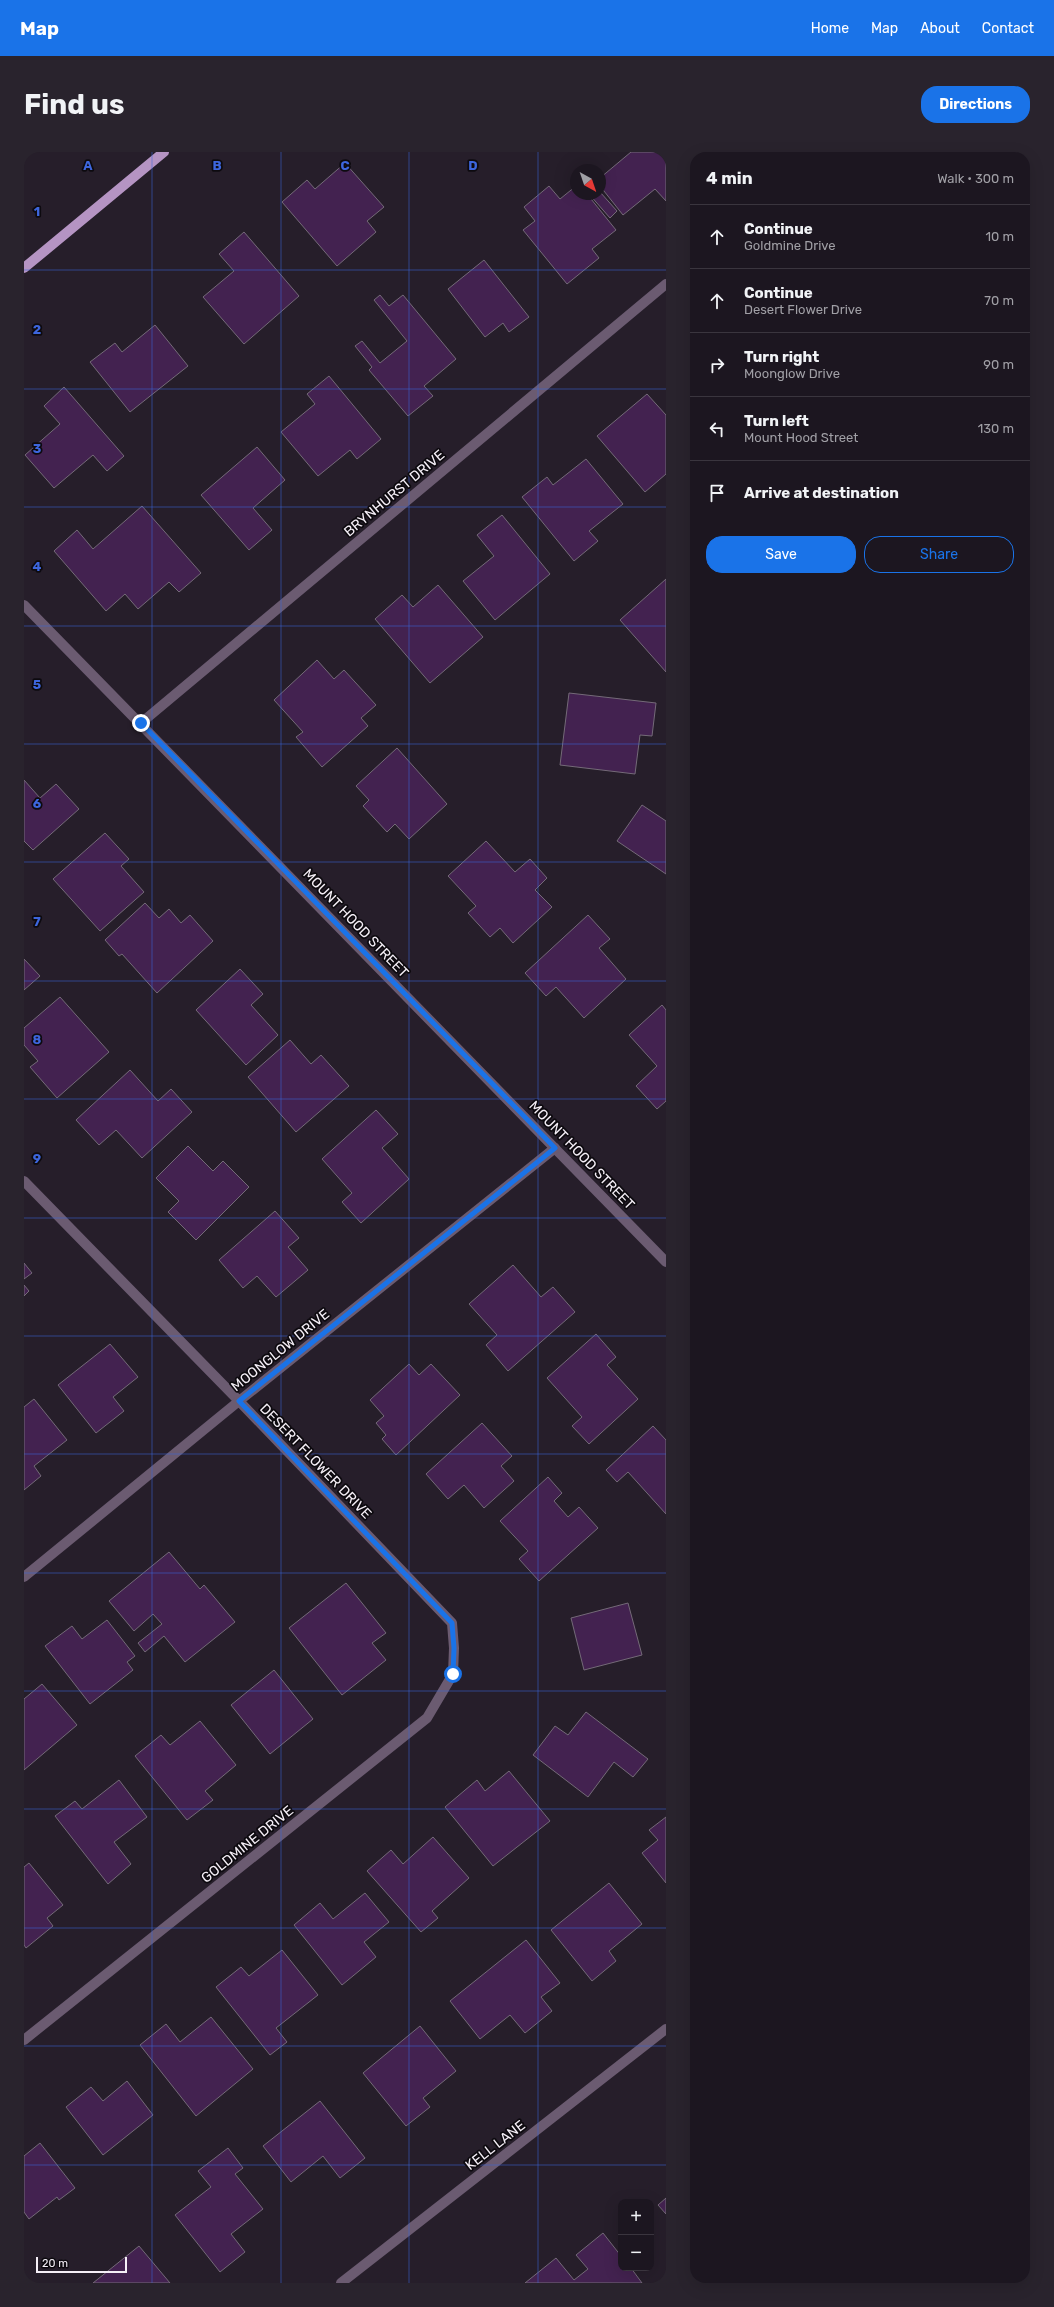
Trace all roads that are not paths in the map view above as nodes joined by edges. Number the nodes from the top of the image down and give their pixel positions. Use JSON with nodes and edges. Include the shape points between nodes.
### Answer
{"nodes":[{"id":1,"x":164,"y":152,"type":"edge"},
{"id":2,"x":24,"y":268,"type":"edge"},
{"id":3,"x":666,"y":284,"type":"edge"},
{"id":4,"x":24,"y":605,"type":"edge"},
{"id":5,"x":141,"y":723,"type":"junction"},
{"id":6,"x":555,"y":1148,"type":"junction"},
{"id":7,"x":24,"y":1181,"type":"edge"},
{"id":8,"x":666,"y":1262,"type":"edge"},
{"id":9,"x":239,"y":1401,"type":"junction"},
{"id":10,"x":24,"y":1577,"type":"edge"},
{"id":11,"x":454,"y":1648,"type":"joint"},
{"id":12,"x":666,"y":2029,"type":"edge"},
{"id":13,"x":24,"y":2040,"type":"edge"},
{"id":14,"x":341,"y":2283,"type":"edge"}],
"edges":[{"from":1,"to":2,"type":"main road"},
{"from":3,"to":5,"type":"street","name":"BRYNHURST DRIVE"},
{"from":4,"to":5,"type":"street","name":"MOUNT HOOD STREET"},
{"from":5,"to":6,"type":"street","name":"MOUNT HOOD STREET"},
{"from":6,"to":8,"type":"street","name":"MOUNT HOOD STREET"},
{"from":6,"to":9,"type":"street","name":"MOONGLOW DRIVE"},
{"from":7,"to":9,"type":"street","name":"DESERT FLOWER DRIVE"},
{"from":9,"to":10,"type":"street","name":"MOONGLOW DRIVE"},
{"from":9,"to":11,"type":"street","name":"DESERT FLOWER DRIVE","via":[[452,1623]]},
{"from":11,"to":13,"type":"street","name":"GOLDMINE DRIVE","via":[[453,1674],[427,1718]]},
{"from":12,"to":14,"type":"street","name":"KELL LANE"}]}
